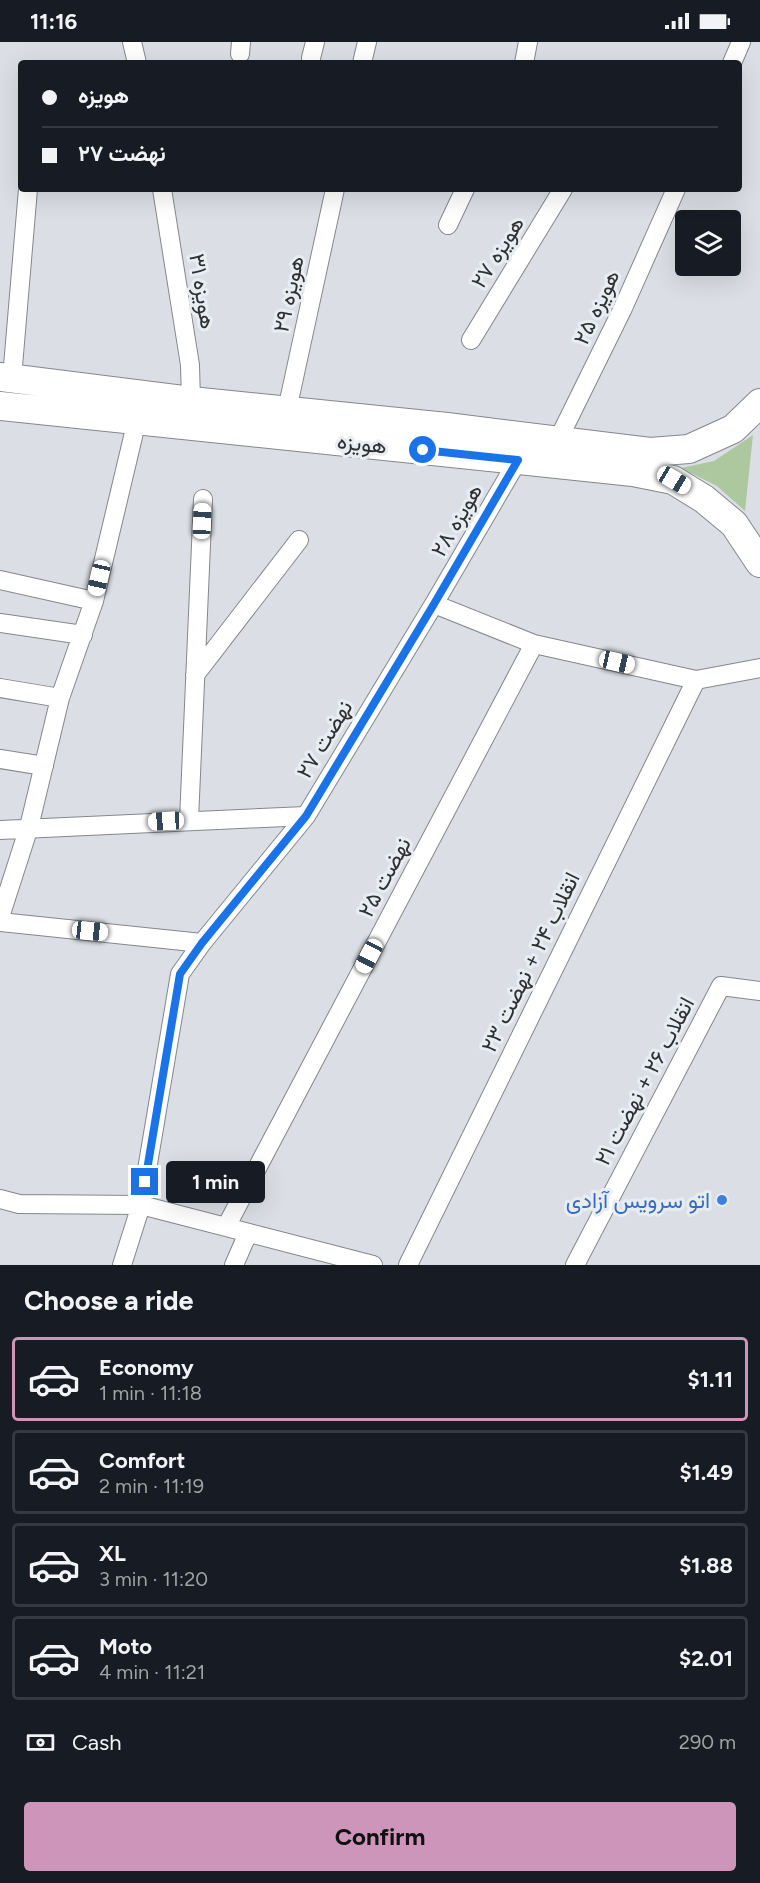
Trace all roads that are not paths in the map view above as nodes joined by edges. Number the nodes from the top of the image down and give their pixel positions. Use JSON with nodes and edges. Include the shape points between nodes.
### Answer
{"nodes":[{"id":1,"x":132,"y":42,"type":"edge"},
{"id":2,"x":367,"y":42,"type":"edge"},
{"id":3,"x":528,"y":42,"type":"edge"},
{"id":4,"x":741,"y":42,"type":"edge"},
{"id":5,"x":136,"y":60,"type":"edge"},
{"id":6,"x":363,"y":60,"type":"edge"},
{"id":7,"x":525,"y":60,"type":"edge"},
{"id":8,"x":733,"y":60,"type":"edge"},
{"id":9,"x":28,"y":192,"type":"edge"},
{"id":10,"x":162,"y":192,"type":"edge"},
{"id":11,"x":334,"y":192,"type":"edge"},
{"id":12,"x":464,"y":192,"type":"edge"},
{"id":13,"x":561,"y":192,"type":"edge"},
{"id":14,"x":669,"y":192,"type":"edge"},
{"id":15,"x":448,"y":225,"type":"dead end"},
{"id":16,"x":471,"y":340,"type":"dead end"},
{"id":17,"x":6,"y":378,"type":"edge"},
{"id":18,"x":191,"y":401,"type":"junction"},
{"id":19,"x":760,"y":403,"type":"edge"},
{"id":20,"x":0,"y":406,"type":"edge"},
{"id":21,"x":287,"y":410,"type":"junction"},
{"id":22,"x":137,"y":420,"type":"junction"},
{"id":23,"x":558,"y":440,"type":"junction"},
{"id":24,"x":518,"y":460,"type":"junction"},
{"id":25,"x":202,"y":499,"type":"dead end"},
{"id":26,"x":299,"y":540,"type":"dead end"},
{"id":27,"x":760,"y":563,"type":"edge"},
{"id":28,"x":0,"y":580,"type":"edge"},
{"id":29,"x":94,"y":601,"type":"junction"},
{"id":30,"x":434,"y":604,"type":"junction"},
{"id":31,"x":0,"y":623,"type":"edge"},
{"id":32,"x":83,"y":635,"type":"junction"},
{"id":33,"x":534,"y":644,"type":"junction"},
{"id":34,"x":760,"y":668,"type":"edge"},
{"id":35,"x":195,"y":675,"type":"junction"},
{"id":36,"x":696,"y":680,"type":"junction"},
{"id":37,"x":0,"y":688,"type":"edge"},
{"id":38,"x":60,"y":698,"type":"junction"},
{"id":39,"x":0,"y":759,"type":"edge"},
{"id":40,"x":44,"y":766,"type":"junction"},
{"id":41,"x":306,"y":816,"type":"junction"},
{"id":42,"x":189,"y":820,"type":"junction"},
{"id":43,"x":29,"y":827,"type":"junction"},
{"id":44,"x":0,"y":830,"type":"edge"},
{"id":45,"x":0,"y":919,"type":"edge"},
{"id":46,"x":202,"y":943,"type":"junction"},
{"id":47,"x":760,"y":991,"type":"edge"},
{"id":48,"x":0,"y":1199,"type":"edge"},
{"id":49,"x":141,"y":1205,"type":"junction"},
{"id":50,"x":226,"y":1227,"type":"junction"},
{"id":51,"x":248,"y":1233,"type":"junction"},
{"id":52,"x":122,"y":1265,"type":"edge"},
{"id":53,"x":234,"y":1265,"type":"edge"},
{"id":54,"x":373,"y":1265,"type":"edge"},
{"id":55,"x":408,"y":1265,"type":"edge"},
{"id":56,"x":575,"y":1265,"type":"edge"}],
"edges":[{"from":1,"to":5,"type":"street"},
{"from":2,"to":6,"type":"street"},
{"from":3,"to":7,"type":"street"},
{"from":4,"to":8,"type":"street"},
{"from":9,"to":17,"type":"street"},
{"from":10,"to":18,"type":"street","name":"هویزه ۳۱","via":[[190,365]]},
{"from":11,"to":21,"type":"street","name":"هویزه ۲۹"},
{"from":12,"to":15,"type":"street"},
{"from":13,"to":16,"type":"street","name":"هویزه ۲۷"},
{"from":14,"to":23,"type":"street","name":"هویزه ۲۵","via":[[623,308]]},
{"from":17,"to":18,"type":"main road","name":"هویزه"},
{"from":18,"to":21,"type":"main road","name":"هویزه"},
{"from":19,"to":23,"type":"main road","name":"هویزه","via":[[733,429],[689,449],[650,452]]},
{"from":20,"to":22,"type":"main road","name":"هویزه"},
{"from":21,"to":23,"type":"main road","name":"هویزه"},
{"from":22,"to":24,"type":"main road","name":"هویزه"},
{"from":22,"to":29,"type":"street"},
{"from":24,"to":27,"type":"main road","name":"هویزه","via":[[674,480],[734,524]]},
{"from":24,"to":30,"type":"street","name":"هویزه ۲۸"},
{"from":25,"to":35,"type":"street"},
{"from":26,"to":35,"type":"street"},
{"from":28,"to":29,"type":"street"},
{"from":29,"to":32,"type":"street"},
{"from":30,"to":33,"type":"street"},
{"from":30,"to":41,"type":"street","name":"نهضت ۲۷"},
{"from":31,"to":32,"type":"street"},
{"from":32,"to":38,"type":"street"},
{"from":33,"to":36,"type":"street"},
{"from":33,"to":50,"type":"street","name":"نهضت ۲۵"},
{"from":34,"to":36,"type":"street"},
{"from":35,"to":42,"type":"street"},
{"from":36,"to":55,"type":"street","name":"انقلاب ۲۴ + نهضت ۲۳"},
{"from":37,"to":38,"type":"street"},
{"from":38,"to":40,"type":"street"},
{"from":39,"to":40,"type":"street"},
{"from":40,"to":43,"type":"street"},
{"from":41,"to":42,"type":"street"},
{"from":41,"to":46,"type":"street","name":"نهضت ۲۷"},
{"from":42,"to":43,"type":"street"},
{"from":43,"to":44,"type":"street"},
{"from":43,"to":45,"type":"street"},
{"from":45,"to":46,"type":"street"},
{"from":46,"to":49,"type":"street","name":"نهضت ۲۷","via":[[180,974]]},
{"from":47,"to":56,"type":"street","name":"انقلاب ۲۶ + نهضت ۲۱","via":[[721,986]]},
{"from":48,"to":49,"type":"street","via":[[19,1204]]},
{"from":49,"to":50,"type":"street"},
{"from":49,"to":52,"type":"street","name":"نهضت ۲۷"},
{"from":50,"to":51,"type":"street"},
{"from":51,"to":53,"type":"street"},
{"from":51,"to":54,"type":"street"}]}
